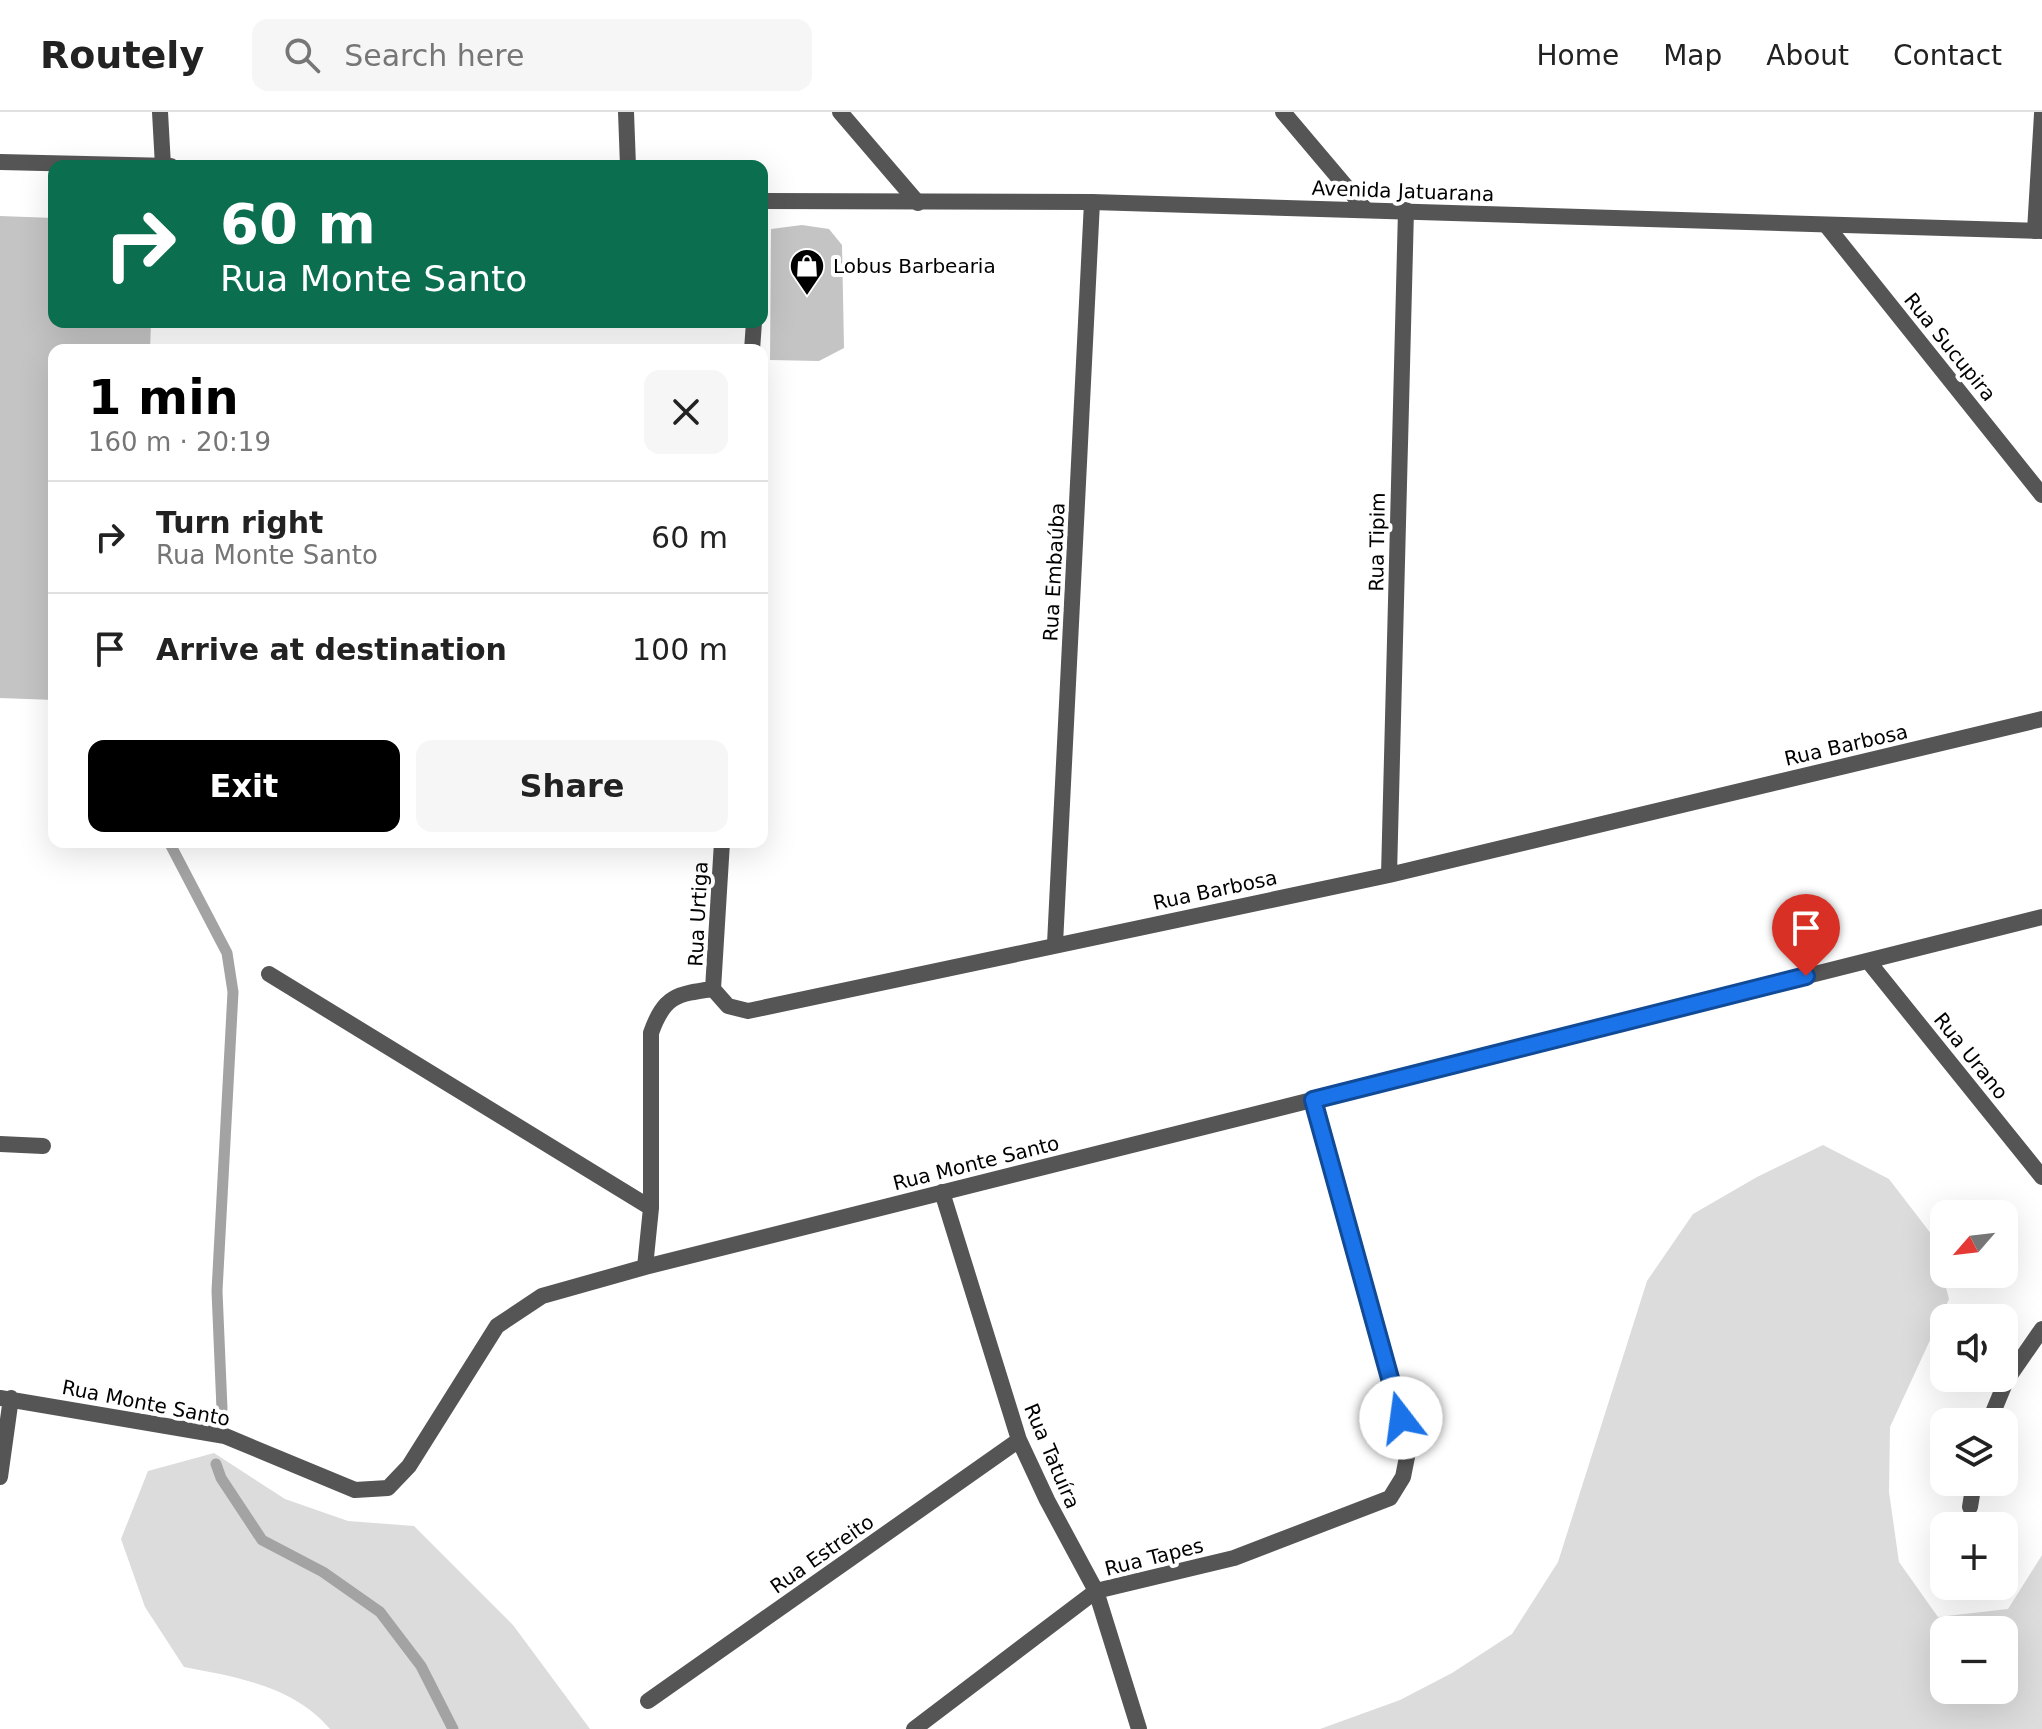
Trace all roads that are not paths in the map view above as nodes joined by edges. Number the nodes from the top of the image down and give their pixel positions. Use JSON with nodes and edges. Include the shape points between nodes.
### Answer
{"nodes":[{"id":1,"x":160,"y":112,"type":"edge"},
{"id":2,"x":626,"y":112,"type":"edge"},
{"id":3,"x":840,"y":112,"type":"edge"},
{"id":4,"x":1283,"y":112,"type":"edge"},
{"id":5,"x":2042,"y":114,"type":"edge"},
{"id":6,"x":163,"y":160,"type":"edge"},
{"id":7,"x":628,"y":160,"type":"edge"},
{"id":8,"x":0,"y":162,"type":"edge"},
{"id":9,"x":48,"y":163,"type":"edge"},
{"id":10,"x":768,"y":201,"type":"edge"},
{"id":11,"x":1092,"y":202,"type":"junction"},
{"id":12,"x":918,"y":203,"type":"junction"},
{"id":13,"x":1365,"y":209,"type":"junction"},
{"id":14,"x":1406,"y":210,"type":"junction"},
{"id":15,"x":1826,"y":225,"type":"junction"},
{"id":16,"x":2039,"y":231,"type":"edge"},
{"id":17,"x":2042,"y":495,"type":"edge"},
{"id":18,"x":2042,"y":719,"type":"edge"},
{"id":19,"x":722,"y":848,"type":"edge"},
{"id":20,"x":1389,"y":875,"type":"junction"},
{"id":21,"x":2042,"y":917,"type":"edge"},
{"id":22,"x":1055,"y":944,"type":"junction"},
{"id":23,"x":1868,"y":961,"type":"junction"},
{"id":24,"x":269,"y":974,"type":"dead end"},
{"id":25,"x":713,"y":989,"type":"junction"},
{"id":26,"x":1313,"y":1100,"type":"junction"},
{"id":27,"x":0,"y":1144,"type":"edge"},
{"id":28,"x":43,"y":1146,"type":"dead end"},
{"id":29,"x":2042,"y":1177,"type":"edge"},
{"id":30,"x":942,"y":1192,"type":"junction"},
{"id":31,"x":651,"y":1208,"type":"junction"},
{"id":32,"x":645,"y":1267,"type":"junction"},
{"id":33,"x":2042,"y":1329,"type":"edge"},
{"id":34,"x":6,"y":1398,"type":"edge"},
{"id":35,"x":1995,"y":1408,"type":"edge"},
{"id":36,"x":1019,"y":1440,"type":"junction"},
{"id":37,"x":0,"y":1477,"type":"edge"},
{"id":38,"x":1972,"y":1496,"type":"edge"},
{"id":39,"x":1970,"y":1507,"type":"dead end"},
{"id":40,"x":1096,"y":1591,"type":"junction"},
{"id":41,"x":648,"y":1701,"type":"dead end"},
{"id":42,"x":914,"y":1729,"type":"edge"},
{"id":43,"x":1139,"y":1729,"type":"edge"}],
"edges":[{"from":1,"to":6,"type":"street"},
{"from":2,"to":7,"type":"street"},
{"from":3,"to":12,"type":"street"},
{"from":4,"to":13,"type":"street"},
{"from":5,"to":16,"type":"street"},
{"from":8,"to":9,"type":"street"},
{"from":10,"to":12,"type":"street","name":"Avenida Jatuarana"},
{"from":11,"to":12,"type":"street","name":"Avenida Jatuarana"},
{"from":11,"to":13,"type":"street","name":"Avenida Jatuarana"},
{"from":11,"to":22,"type":"street","name":"Rua Embaúba"},
{"from":13,"to":14,"type":"street","name":"Avenida Jatuarana"},
{"from":14,"to":15,"type":"street","name":"Avenida Jatuarana"},
{"from":14,"to":20,"type":"street","name":"Rua Tipim"},
{"from":15,"to":16,"type":"street","name":"Avenida Jatuarana"},
{"from":15,"to":17,"type":"street","name":"Rua Sucupira"},
{"from":18,"to":20,"type":"street","name":"Rua Barbosa"},
{"from":19,"to":25,"type":"street","name":"Rua Urtiga"},
{"from":20,"to":22,"type":"street","name":"Rua Barbosa"},
{"from":21,"to":23,"type":"street","name":"Rua Monte Santo"},
{"from":22,"to":25,"type":"street","name":"Rua Barbosa","via":[[748,1011],[728,1006]]},
{"from":23,"to":26,"type":"street","name":"Rua Monte Santo"},
{"from":23,"to":29,"type":"street","name":"Rua Urano"},
{"from":24,"to":31,"type":"street"},
{"from":25,"to":31,"type":"street","via":[[678,994],[658,1011],[651,1033]]},
{"from":26,"to":30,"type":"street","name":"Rua Monte Santo"},
{"from":26,"to":40,"type":"street","name":"Rua Tapes","via":[[1409,1447],[1403,1477],[1390,1498],[1234,1558]]},
{"from":27,"to":28,"type":"street"},
{"from":30,"to":32,"type":"street","name":"Rua Monte Santo"},
{"from":30,"to":36,"type":"street","name":"Rua Tatuíra"},
{"from":31,"to":32,"type":"street"},
{"from":32,"to":34,"type":"street","name":"Rua Monte Santo","via":[[542,1296],[497,1326],[409,1466],[388,1488],[355,1490],[225,1436]]},
{"from":33,"to":35,"type":"street","via":[[2006,1381]]},
{"from":34,"to":37,"type":"street"},
{"from":36,"to":40,"type":"street","name":"Rua Tatuíra"},
{"from":36,"to":41,"type":"street","name":"Rua Estreito"},
{"from":38,"to":39,"type":"street"},
{"from":40,"to":42,"type":"street","name":"Rua Tapes"},
{"from":40,"to":43,"type":"street","name":"Rua Tatuíra"}]}
